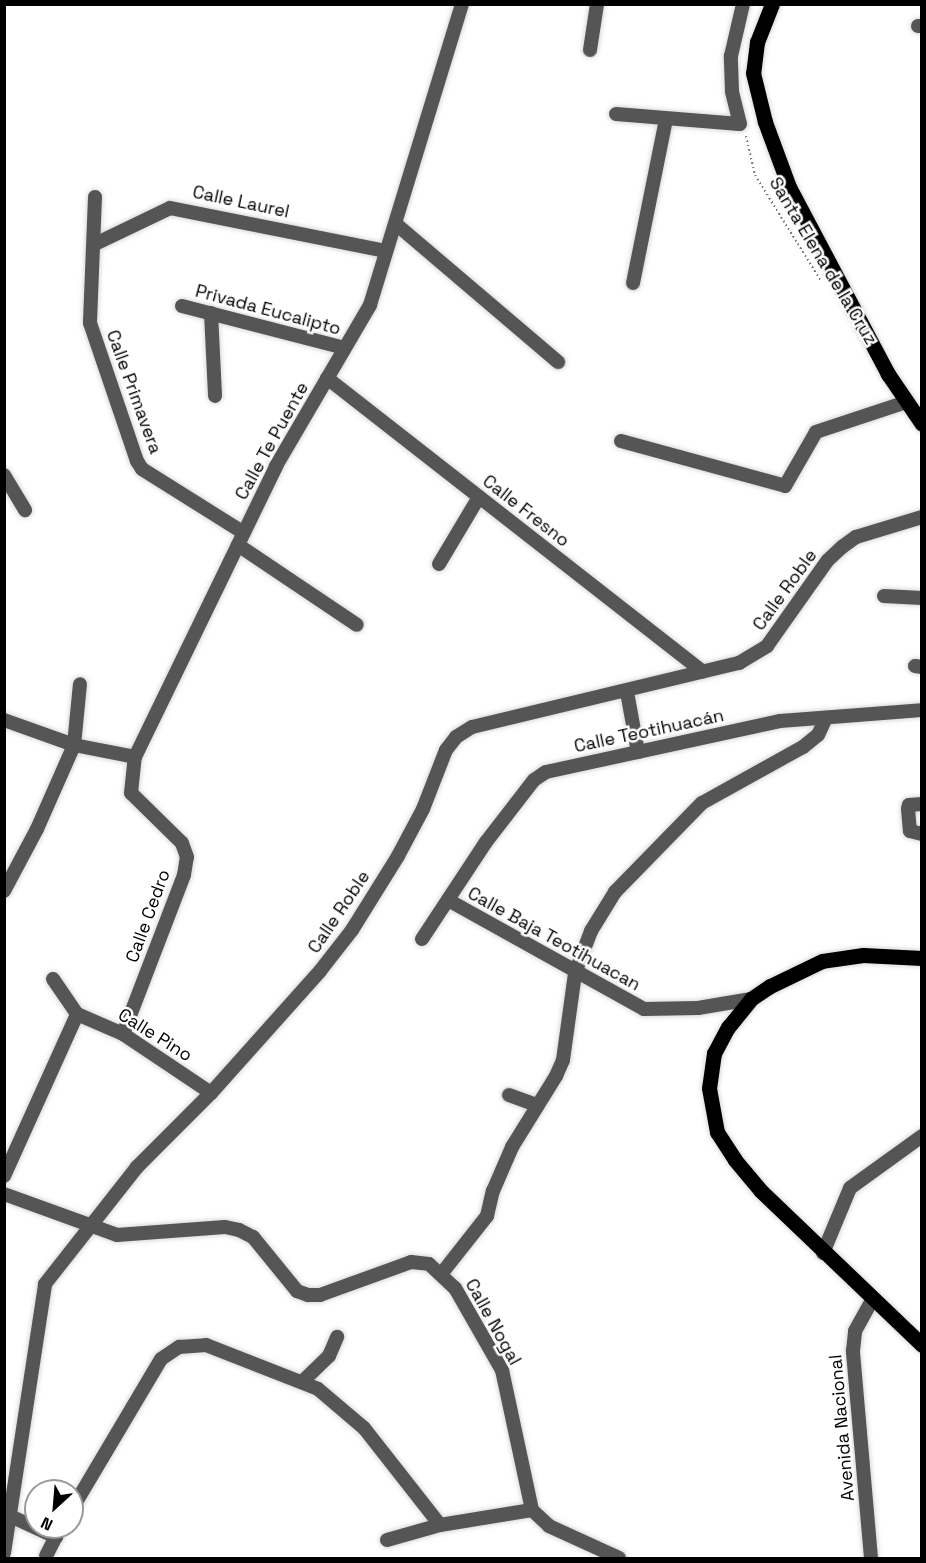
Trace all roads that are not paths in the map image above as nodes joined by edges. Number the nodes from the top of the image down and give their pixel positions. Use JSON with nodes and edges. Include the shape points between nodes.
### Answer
{"nodes":[{"id":1,"x":462,"y":4,"type":"edge"},
{"id":2,"x":597,"y":4,"type":"edge"},
{"id":3,"x":743,"y":4,"type":"edge"},
{"id":4,"x":772,"y":4,"type":"edge"},
{"id":5,"x":590,"y":50,"type":"dead end"},
{"id":6,"x":616,"y":114,"type":"dead end"},
{"id":7,"x":666,"y":120,"type":"junction"},
{"id":8,"x":95,"y":197,"type":"dead end"},
{"id":9,"x":396,"y":224,"type":"junction"},
{"id":10,"x":95,"y":244,"type":"junction"},
{"id":11,"x":386,"y":251,"type":"junction"},
{"id":12,"x":633,"y":283,"type":"dead end"},
{"id":13,"x":182,"y":306,"type":"dead end"},
{"id":14,"x":211,"y":313,"type":"junction"},
{"id":15,"x":344,"y":348,"type":"junction"},
{"id":16,"x":558,"y":362,"type":"dead end"},
{"id":17,"x":327,"y":378,"type":"junction"},
{"id":18,"x":215,"y":396,"type":"dead end"},
{"id":19,"x":906,"y":402,"type":"junction"},
{"id":20,"x":921,"y":424,"type":"edge"},
{"id":21,"x":621,"y":441,"type":"dead end"},
{"id":22,"x":4,"y":475,"type":"edge"},
{"id":23,"x":479,"y":496,"type":"junction"},
{"id":24,"x":25,"y":510,"type":"dead end"},
{"id":25,"x":921,"y":517,"type":"edge"},
{"id":26,"x":241,"y":539,"type":"junction"},
{"id":27,"x":439,"y":564,"type":"dead end"},
{"id":28,"x":884,"y":596,"type":"dead end"},
{"id":29,"x":921,"y":598,"type":"edge"},
{"id":30,"x":357,"y":625,"type":"dead end"},
{"id":31,"x":703,"y":672,"type":"junction"},
{"id":32,"x":80,"y":684,"type":"dead end"},
{"id":33,"x":627,"y":692,"type":"junction"},
{"id":34,"x":921,"y":710,"type":"edge"},
{"id":35,"x":826,"y":718,"type":"junction"},
{"id":36,"x":4,"y":720,"type":"edge"},
{"id":37,"x":74,"y":745,"type":"junction"},
{"id":38,"x":638,"y":752,"type":"junction"},
{"id":39,"x":135,"y":758,"type":"junction"},
{"id":40,"x":921,"y":804,"type":"edge"},
{"id":41,"x":921,"y":834,"type":"edge"},
{"id":42,"x":4,"y":891,"type":"edge"},
{"id":43,"x":448,"y":900,"type":"junction"},
{"id":44,"x":422,"y":939,"type":"dead end"},
{"id":45,"x":921,"y":958,"type":"edge"},
{"id":46,"x":575,"y":973,"type":"junction"},
{"id":47,"x":53,"y":979,"type":"dead end"},
{"id":48,"x":751,"y":999,"type":"junction"},
{"id":49,"x":77,"y":1014,"type":"junction"},
{"id":50,"x":123,"y":1034,"type":"junction"},
{"id":51,"x":211,"y":1093,"type":"junction"},
{"id":52,"x":509,"y":1095,"type":"dead end"},
{"id":53,"x":537,"y":1105,"type":"junction"},
{"id":54,"x":921,"y":1136,"type":"edge"},
{"id":55,"x":4,"y":1176,"type":"edge"},
{"id":56,"x":4,"y":1194,"type":"edge"},
{"id":57,"x":93,"y":1228,"type":"junction"},
{"id":58,"x":823,"y":1253,"type":"junction"},
{"id":59,"x":442,"y":1273,"type":"junction"},
{"id":60,"x":873,"y":1299,"type":"junction"},
{"id":61,"x":337,"y":1337,"type":"dead end"},
{"id":62,"x":920,"y":1342,"type":"edge"},
{"id":63,"x":303,"y":1381,"type":"junction"},
{"id":64,"x":84,"y":1488,"type":"edge"},
{"id":65,"x":532,"y":1510,"type":"junction"},
{"id":66,"x":8,"y":1515,"type":"junction"},
{"id":67,"x":24,"y":1520,"type":"edge"},
{"id":68,"x":440,"y":1525,"type":"junction"},
{"id":69,"x":54,"y":1539,"type":"edge"},
{"id":70,"x":387,"y":1540,"type":"dead end"},
{"id":71,"x":4,"y":1554,"type":"edge"},
{"id":72,"x":46,"y":1556,"type":"dead end"},
{"id":73,"x":619,"y":1558,"type":"edge"},
{"id":74,"x":871,"y":1558,"type":"edge"}],
"edges":[{"from":1,"to":9,"type":"street","name":"Calle Te Puente"},
{"from":2,"to":5,"type":"street"},
{"from":3,"to":7,"type":"street","via":[[731,56],[732,91],[740,124]]},
{"from":4,"to":19,"type":"main road","via":[[757,42],[753,73],[756,97],[789,187]]},
{"from":6,"to":7,"type":"street"},
{"from":7,"to":12,"type":"street"},
{"from":8,"to":10,"type":"street","name":"Calle Primavera"},
{"from":9,"to":11,"type":"street","name":"Calle Te Puente"},
{"from":9,"to":16,"type":"street"},
{"from":10,"to":11,"type":"street","name":"Calle Laurel","via":[[170,208]]},
{"from":10,"to":26,"type":"street","name":"Calle Primavera","via":[[90,323],[139,465]]},
{"from":11,"to":15,"type":"street","name":"Calle Te Puente","via":[[370,305]]},
{"from":13,"to":14,"type":"street","name":"Privada Eucalipto"},
{"from":14,"to":15,"type":"street","name":"Privada Eucalipto"},
{"from":14,"to":18,"type":"street"},
{"from":15,"to":17,"type":"street","name":"Calle Te Puente"},
{"from":17,"to":23,"type":"street","name":"Calle Fresno"},
{"from":17,"to":26,"type":"street","name":"Calle Te Puente","via":[[276,466]]},
{"from":19,"to":20,"type":"main road"},
{"from":19,"to":21,"type":"street","via":[[816,432],[785,486]]},
{"from":22,"to":24,"type":"street"},
{"from":23,"to":27,"type":"street"},
{"from":23,"to":31,"type":"street","name":"Calle Fresno"},
{"from":25,"to":31,"type":"street","name":"Calle Roble","via":[[856,537],[842,547],[767,646],[739,663]]},
{"from":26,"to":30,"type":"street","name":"Calle Primavera"},
{"from":26,"to":39,"type":"street","name":"Calle Te Puente"},
{"from":28,"to":29,"type":"street"},
{"from":31,"to":33,"type":"street","name":"Calle Roble"},
{"from":32,"to":37,"type":"street"},
{"from":33,"to":38,"type":"street"},
{"from":33,"to":51,"type":"street","name":"Calle Roble","via":[[472,727],[456,737],[446,750],[423,809],[398,856],[352,930]]},
{"from":34,"to":35,"type":"street","name":"Calle Teotihuacán"},
{"from":35,"to":38,"type":"street","name":"Calle Teotihuacán","via":[[780,720]]},
{"from":35,"to":46,"type":"street","via":[[818,735],[803,747],[702,803],[615,892],[591,932]]},
{"from":36,"to":37,"type":"street"},
{"from":37,"to":39,"type":"street"},
{"from":37,"to":42,"type":"street"},
{"from":38,"to":43,"type":"street","name":"Calle Teotihuacán","via":[[546,772],[534,780]]},
{"from":39,"to":50,"type":"street","name":"Calle Cedro","via":[[131,793],[182,843],[187,857],[184,875]]},
{"from":40,"to":41,"type":"street","via":[[909,805],[908,809],[910,831]]},
{"from":43,"to":44,"type":"street","name":"Calle Teotihuacán"},
{"from":43,"to":46,"type":"street","name":"Calle Baja Teotihuacan"},
{"from":45,"to":48,"type":"main road","via":[[863,955],[822,961]]},
{"from":46,"to":48,"type":"street","name":"Calle Baja Teotihuacan","via":[[644,1009],[698,1008]]},
{"from":46,"to":53,"type":"street","via":[[563,1060]]},
{"from":47,"to":49,"type":"street"},
{"from":48,"to":58,"type":"main road","via":[[714,1053],[710,1112],[735,1160]]},
{"from":49,"to":50,"type":"street","name":"Calle Pino"},
{"from":49,"to":55,"type":"street"},
{"from":50,"to":51,"type":"street","name":"Calle Pino"},
{"from":51,"to":57,"type":"street","name":"Calle Roble","via":[[137,1167]]},
{"from":52,"to":53,"type":"street"},
{"from":53,"to":59,"type":"street","via":[[512,1147],[487,1216]]},
{"from":54,"to":58,"type":"street","via":[[850,1188]]},
{"from":56,"to":57,"type":"street","name":"Calle Nogal"},
{"from":57,"to":59,"type":"street","name":"Calle Nogal","via":[[117,1235],[225,1227],[239,1230],[254,1237],[297,1291],[308,1295],[320,1295],[411,1262],[429,1264]]},
{"from":57,"to":66,"type":"street","name":"Calle Roble","via":[[54,1270],[40,1300]]},
{"from":58,"to":60,"type":"main road"},
{"from":59,"to":65,"type":"street","name":"Calle Nogal","via":[[455,1288],[502,1370]]},
{"from":60,"to":62,"type":"main road"},
{"from":60,"to":74,"type":"street","name":"Avenida Nacional","via":[[855,1331],[853,1351]]},
{"from":61,"to":63,"type":"street","via":[[329,1356]]},
{"from":63,"to":64,"type":"street","via":[[206,1345],[179,1347],[161,1359],[136,1396]]},
{"from":63,"to":68,"type":"street","via":[[364,1428]]},
{"from":65,"to":68,"type":"street"},
{"from":65,"to":73,"type":"street","via":[[549,1526]]},
{"from":66,"to":67,"type":"street"},
{"from":66,"to":71,"type":"street","name":"Calle Roble"},
{"from":68,"to":70,"type":"street"},
{"from":69,"to":72,"type":"street"}]}
